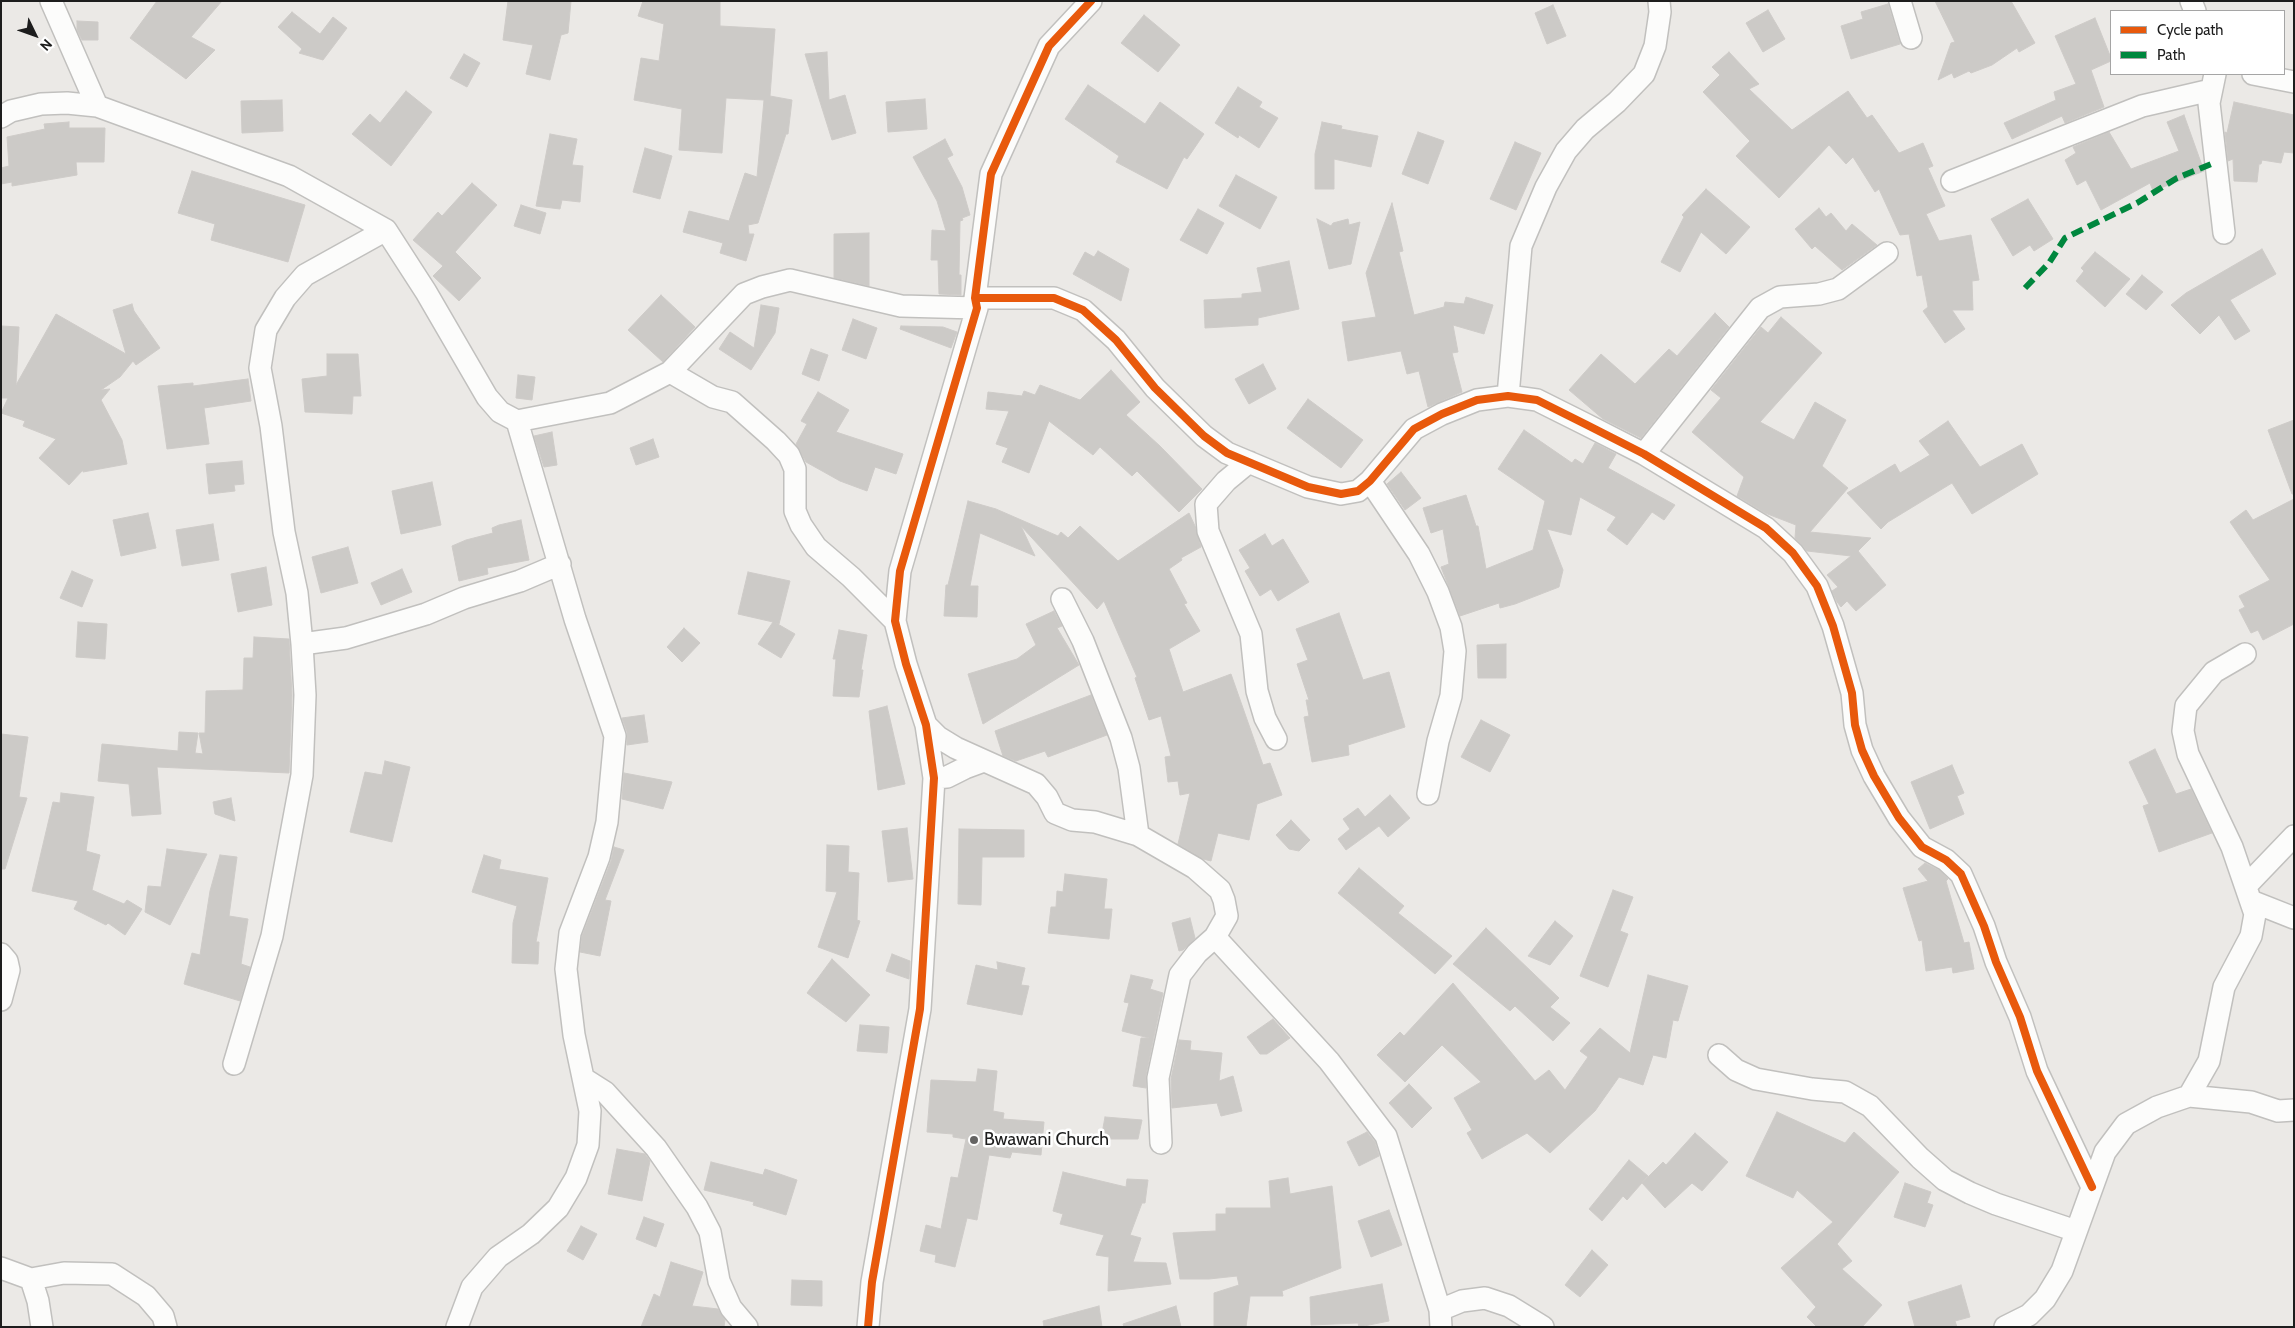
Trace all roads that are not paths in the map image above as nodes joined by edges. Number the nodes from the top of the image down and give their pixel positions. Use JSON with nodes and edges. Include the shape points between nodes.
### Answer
{"nodes":[{"id":1,"x":51,"y":1,"type":"edge"},
{"id":2,"x":1091,"y":1,"type":"edge"},
{"id":3,"x":1660,"y":1,"type":"edge"},
{"id":4,"x":1900,"y":1,"type":"edge"},
{"id":5,"x":1911,"y":38,"type":"dead end"},
{"id":6,"x":2258,"y":75,"type":"edge"},
{"id":7,"x":2213,"y":82,"type":"edge"},
{"id":8,"x":2294,"y":82,"type":"edge"},
{"id":9,"x":97,"y":106,"type":"junction"},
{"id":10,"x":1,"y":118,"type":"edge"},
{"id":11,"x":1952,"y":182,"type":"dead end"},
{"id":12,"x":386,"y":230,"type":"junction"},
{"id":13,"x":2224,"y":233,"type":"dead end"},
{"id":14,"x":1887,"y":253,"type":"dead end"},
{"id":15,"x":976,"y":303,"type":"junction"},
{"id":16,"x":670,"y":372,"type":"junction"},
{"id":17,"x":1508,"y":396,"type":"junction"},
{"id":18,"x":517,"y":420,"type":"junction"},
{"id":19,"x":1644,"y":454,"type":"junction"},
{"id":20,"x":1248,"y":462,"type":"junction"},
{"id":21,"x":1370,"y":481,"type":"junction"},
{"id":22,"x":560,"y":564,"type":"junction"},
{"id":23,"x":1062,"y":599,"type":"dead end"},
{"id":24,"x":896,"y":622,"type":"junction"},
{"id":25,"x":302,"y":644,"type":"junction"},
{"id":26,"x":2245,"y":654,"type":"dead end"},
{"id":27,"x":926,"y":725,"type":"junction"},
{"id":28,"x":1276,"y":739,"type":"dead end"},
{"id":29,"x":984,"y":761,"type":"junction"},
{"id":30,"x":934,"y":778,"type":"junction"},
{"id":31,"x":1428,"y":794,"type":"dead end"},
{"id":32,"x":1138,"y":836,"type":"junction"},
{"id":33,"x":2294,"y":836,"type":"edge"},
{"id":34,"x":2249,"y":894,"type":"junction"},
{"id":35,"x":2294,"y":918,"type":"edge"},
{"id":36,"x":1215,"y":937,"type":"junction"},
{"id":37,"x":1,"y":954,"type":"edge"},
{"id":38,"x":1,"y":1000,"type":"edge"},
{"id":39,"x":1719,"y":1055,"type":"dead end"},
{"id":40,"x":234,"y":1064,"type":"dead end"},
{"id":41,"x":583,"y":1078,"type":"junction"},
{"id":42,"x":2189,"y":1096,"type":"junction"},
{"id":43,"x":2294,"y":1110,"type":"edge"},
{"id":44,"x":1161,"y":1143,"type":"dead end"},
{"id":45,"x":2092,"y":1187,"type":"junction"},
{"id":46,"x":2076,"y":1230,"type":"junction"},
{"id":47,"x":1,"y":1268,"type":"edge"},
{"id":48,"x":31,"y":1279,"type":"junction"},
{"id":49,"x":1441,"y":1318,"type":"edge"},
{"id":50,"x":42,"y":1327,"type":"edge"},
{"id":51,"x":166,"y":1327,"type":"edge"},
{"id":52,"x":456,"y":1327,"type":"edge"},
{"id":53,"x":747,"y":1327,"type":"edge"},
{"id":54,"x":868,"y":1327,"type":"edge"},
{"id":55,"x":1542,"y":1327,"type":"edge"},
{"id":56,"x":2005,"y":1327,"type":"edge"}],
"edges":[{"from":1,"to":9,"type":"street"},
{"from":2,"to":15,"type":"street","via":[[1050,46],[991,174]]},
{"from":3,"to":17,"type":"street","via":[[1655,46],[1644,74],[1584,128],[1566,151],[1546,187],[1521,246]]},
{"from":4,"to":5,"type":"street"},
{"from":6,"to":8,"type":"street"},
{"from":7,"to":11,"type":"street","via":[[2142,106]]},
{"from":7,"to":13,"type":"street","via":[[2209,103]]},
{"from":9,"to":10,"type":"street","via":[[41,104]]},
{"from":9,"to":12,"type":"street","via":[[288,176]]},
{"from":12,"to":18,"type":"street","via":[[487,397],[500,412]]},
{"from":12,"to":25,"type":"street","via":[[306,275],[285,298],[266,330],[260,368],[284,532],[297,593]]},
{"from":14,"to":19,"type":"street","via":[[1838,289],[1780,297],[1760,308]]},
{"from":15,"to":16,"type":"street","via":[[901,306],[790,280],[744,294]]},
{"from":15,"to":20,"type":"street","via":[[1054,298],[1083,310],[1116,340],[1155,388],[1204,436],[1227,453]]},
{"from":15,"to":24,"type":"street","via":[[900,571]]},
{"from":16,"to":18,"type":"street","via":[[610,403]]},
{"from":16,"to":24,"type":"street","via":[[713,397],[732,402],[776,441],[796,469],[795,511],[806,533],[816,547]]},
{"from":17,"to":19,"type":"street","via":[[1537,400]]},
{"from":17,"to":21,"type":"street","via":[[1478,400],[1414,429]]},
{"from":18,"to":22,"type":"street"},
{"from":19,"to":45,"type":"street","via":[[1766,528],[1793,553],[1817,586],[1834,626],[1852,693],[1855,725],[1862,750],[1899,818],[1922,847],[1946,860],[1960,874],[2020,1016],[2037,1071]]},
{"from":20,"to":21,"type":"street","via":[[1308,486],[1342,494],[1358,490]]},
{"from":20,"to":28,"type":"street","via":[[1206,504],[1208,531],[1251,634],[1257,691]]},
{"from":21,"to":31,"type":"street","via":[[1418,554],[1438,592],[1456,651],[1451,696]]},
{"from":22,"to":25,"type":"street","via":[[426,614],[346,638]]},
{"from":22,"to":41,"type":"street","via":[[575,619],[616,736],[607,822],[601,848],[570,933],[566,968]]},
{"from":23,"to":32,"type":"street","via":[[1083,641],[1121,738],[1129,768]]},
{"from":24,"to":27,"type":"street"},
{"from":25,"to":40,"type":"street","via":[[305,695],[302,775],[272,936]]},
{"from":26,"to":34,"type":"street","via":[[2214,672],[2197,691],[2186,706],[2183,731],[2188,754],[2232,847]]},
{"from":27,"to":29,"type":"street","via":[[938,737]]},
{"from":27,"to":30,"type":"street"},
{"from":29,"to":30,"type":"street","via":[[948,777]]},
{"from":29,"to":32,"type":"street","via":[[1036,784],[1055,813]]},
{"from":30,"to":54,"type":"street","via":[[920,1009],[872,1282]]},
{"from":32,"to":36,"type":"street","via":[[1196,868],[1220,890],[1227,916]]},
{"from":33,"to":34,"type":"street"},
{"from":34,"to":35,"type":"street"},
{"from":34,"to":42,"type":"street","via":[[2255,914],[2251,936],[2224,987],[2209,1061]]},
{"from":36,"to":44,"type":"street","via":[[1197,953],[1180,976],[1158,1078]]},
{"from":36,"to":49,"type":"street","via":[[1329,1061],[1386,1136]]},
{"from":37,"to":38,"type":"street","via":[[9,970]]},
{"from":39,"to":46,"type":"street","via":[[1736,1070],[1756,1079],[1844,1092],[1870,1106],[1945,1180],[1996,1204]]},
{"from":41,"to":52,"type":"street","via":[[590,1110],[588,1145],[576,1178],[558,1208],[531,1234],[498,1257],[472,1287]]},
{"from":41,"to":53,"type":"street","via":[[605,1092],[656,1148],[697,1207],[710,1232],[719,1281],[730,1308]]},
{"from":42,"to":43,"type":"street","via":[[2251,1102],[2278,1111]]},
{"from":42,"to":45,"type":"street","via":[[2156,1107],[2126,1124],[2105,1152]]},
{"from":45,"to":46,"type":"street"},
{"from":46,"to":56,"type":"street","via":[[2062,1271],[2045,1299],[2029,1315]]},
{"from":47,"to":48,"type":"street"},
{"from":48,"to":50,"type":"street"},
{"from":48,"to":51,"type":"street","via":[[64,1273],[112,1274],[146,1296],[163,1316]]},
{"from":49,"to":55,"type":"street","via":[[1462,1300],[1485,1298],[1509,1306]]}]}
